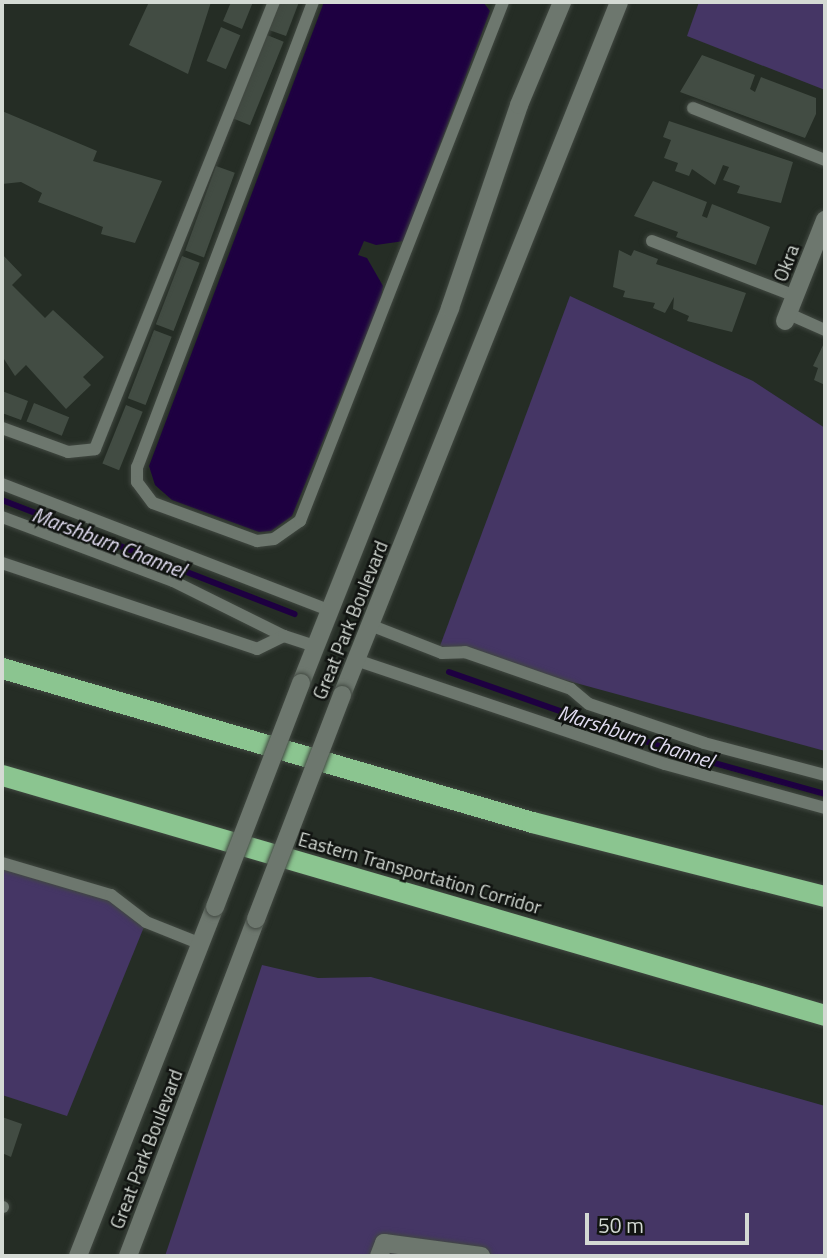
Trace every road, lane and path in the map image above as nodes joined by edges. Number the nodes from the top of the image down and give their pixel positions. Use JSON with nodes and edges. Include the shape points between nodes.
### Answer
{"nodes":[{"id":1,"x":274,"y":2,"type":"edge"},
{"id":2,"x":313,"y":2,"type":"edge"},
{"id":3,"x":503,"y":2,"type":"edge"},
{"id":4,"x":562,"y":2,"type":"edge"},
{"id":5,"x":619,"y":2,"type":"edge"},
{"id":6,"x":693,"y":108,"type":"dead end"},
{"id":7,"x":825,"y":160,"type":"edge"},
{"id":8,"x":823,"y":230,"type":"edge"},
{"id":9,"x":652,"y":241,"type":"dead end"},
{"id":10,"x":795,"y":296,"type":"junction"},
{"id":11,"x":787,"y":318,"type":"joint"},
{"id":12,"x":825,"y":330,"type":"edge"},
{"id":13,"x":2,"y":428,"type":"edge"},
{"id":14,"x":2,"y":484,"type":"edge"},
{"id":15,"x":2,"y":517,"type":"edge"},
{"id":16,"x":2,"y":563,"type":"edge"},
{"id":17,"x":328,"y":610,"type":"junction"},
{"id":18,"x":370,"y":625,"type":"junction"},
{"id":19,"x":284,"y":636,"type":"junction"},
{"id":20,"x":315,"y":646,"type":"junction"},
{"id":21,"x":356,"y":660,"type":"junction"},
{"id":22,"x":2,"y":668,"type":"edge"},
{"id":23,"x":2,"y":775,"type":"edge"},
{"id":24,"x":825,"y":775,"type":"edge"},
{"id":25,"x":825,"y":807,"type":"edge"},
{"id":26,"x":2,"y":863,"type":"edge"},
{"id":27,"x":825,"y":896,"type":"edge"},
{"id":28,"x":201,"y":944,"type":"junction"},
{"id":29,"x":825,"y":1015,"type":"edge"},
{"id":30,"x":459,"y":1255,"type":"edge"},
{"id":31,"x":78,"y":1256,"type":"edge"},
{"id":32,"x":128,"y":1256,"type":"edge"},
{"id":33,"x":379,"y":1256,"type":"edge"},
{"id":34,"x":481,"y":1256,"type":"edge"}],
"edges":[{"from":1,"to":13,"type":"lane","via":[[95,449],[68,452]]},
{"from":2,"to":3,"type":"lane","via":[[137,467],[140,488],[153,503],[257,541],[274,539],[300,521]]},
{"from":4,"to":17,"type":"main road","name":"Great Park Boulevard","via":[[519,105],[450,309]]},
{"from":5,"to":18,"type":"main road","name":"Great Park Boulevard"},
{"from":6,"to":7,"type":"lane"},
{"from":8,"to":10,"type":"main road","name":"Okra"},
{"from":9,"to":10,"type":"lane"},
{"from":10,"to":11,"type":"main road","name":"Okra"},
{"from":11,"to":12,"type":"lane"},
{"from":14,"to":17,"type":"lane"},
{"from":15,"to":19,"type":"lane","via":[[185,586]]},
{"from":16,"to":19,"type":"lane","via":[[257,649]]},
{"from":17,"to":20,"type":"main road","name":"Great Park Boulevard"},
{"from":18,"to":21,"type":"main road","name":"Great Park Boulevard"},
{"from":18,"to":24,"type":"lane","via":[[442,653],[464,652],[571,688],[589,704],[704,743]]},
{"from":19,"to":20,"type":"lane"},
{"from":20,"to":28,"type":"main road","name":"Great Park Boulevard","bridge":true},
{"from":21,"to":25,"type":"lane","via":[[665,764]]},
{"from":21,"to":32,"type":"main road","name":"Great Park Boulevard","bridge":true},
{"from":22,"to":27,"type":"highway","via":[[532,822]]},
{"from":23,"to":29,"type":"highway","name":"Eastern Transportation Corridor"},
{"from":26,"to":28,"type":"lane","via":[[111,895],[146,922]]},
{"from":28,"to":31,"type":"main road","name":"Great Park Boulevard"},
{"from":30,"to":33,"type":"main road","via":[[384,1243]]},
{"from":30,"to":34,"type":"main road"}]}
